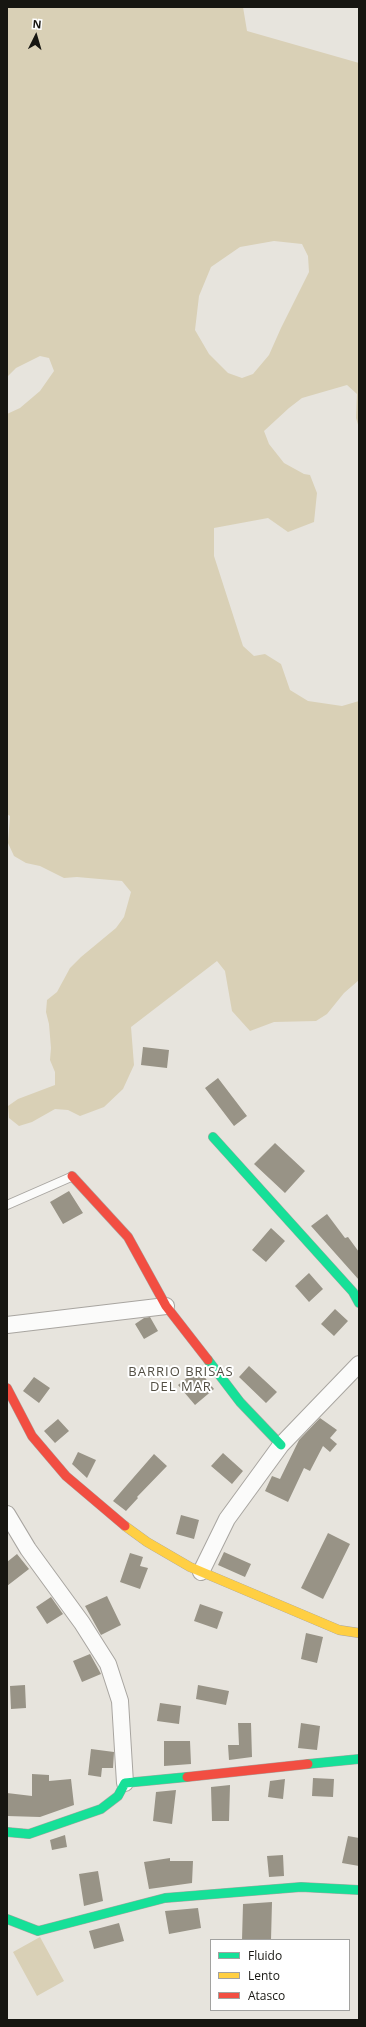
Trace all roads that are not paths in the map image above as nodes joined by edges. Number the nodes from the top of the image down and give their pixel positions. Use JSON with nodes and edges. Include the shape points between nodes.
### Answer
{"nodes":[{"id":1,"x":213,"y":1136,"type":"dead end"},
{"id":2,"x":72,"y":1176,"type":"joint"},
{"id":3,"x":7,"y":1205,"type":"edge"},
{"id":4,"x":359,"y":1303,"type":"edge"},
{"id":5,"x":166,"y":1306,"type":"junction"},
{"id":6,"x":7,"y":1324,"type":"edge"},
{"id":7,"x":359,"y":1364,"type":"edge"},
{"id":8,"x":7,"y":1388,"type":"edge"},
{"id":9,"x":281,"y":1445,"type":"junction"},
{"id":10,"x":7,"y":1514,"type":"edge"},
{"id":11,"x":201,"y":1572,"type":"junction"},
{"id":12,"x":359,"y":1633,"type":"edge"},
{"id":13,"x":359,"y":1759,"type":"edge"},
{"id":14,"x":125,"y":1783,"type":"junction"},
{"id":15,"x":7,"y":1832,"type":"edge"},
{"id":16,"x":359,"y":1890,"type":"edge"},
{"id":17,"x":7,"y":1919,"type":"edge"}],
"edges":[{"from":1,"to":4,"type":"street","via":[[353,1292]]},
{"from":2,"to":3,"type":"lane"},
{"from":2,"to":5,"type":"street","via":[[128,1237]]},
{"from":5,"to":6,"type":"street"},
{"from":5,"to":9,"type":"street","via":[[240,1402]]},
{"from":7,"to":9,"type":"street"},
{"from":8,"to":11,"type":"street","via":[[32,1436],[66,1476],[110,1515],[147,1542]]},
{"from":9,"to":11,"type":"street","via":[[227,1519]]},
{"from":10,"to":14,"type":"street","via":[[28,1549],[82,1623],[108,1664],[120,1701]]},
{"from":11,"to":12,"type":"street","via":[[339,1630]]},
{"from":13,"to":14,"type":"street"},
{"from":14,"to":15,"type":"street","via":[[118,1796],[101,1809],[29,1834]]},
{"from":16,"to":17,"type":"street","via":[[301,1887],[165,1898],[38,1931]]}]}
